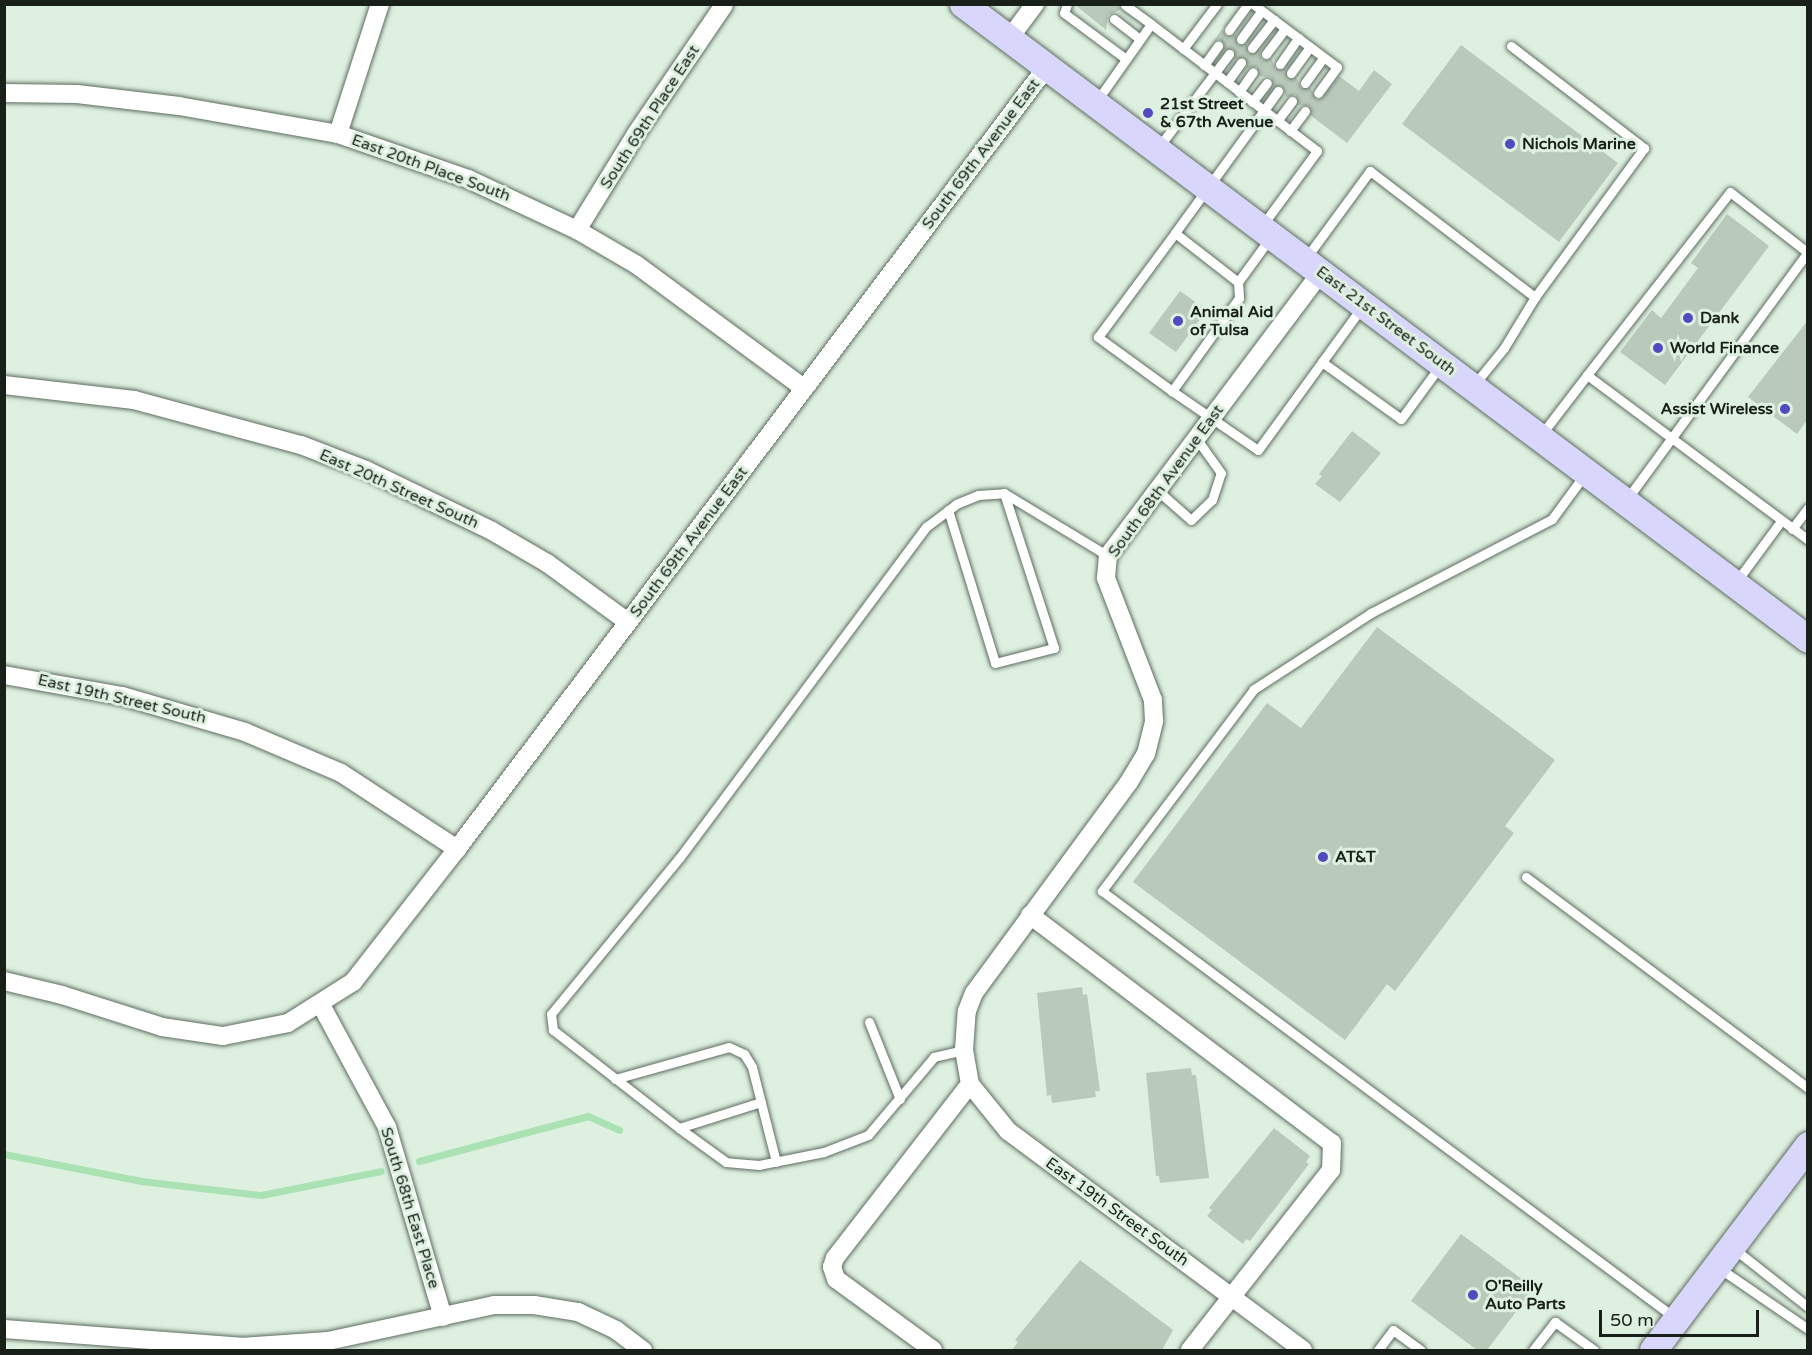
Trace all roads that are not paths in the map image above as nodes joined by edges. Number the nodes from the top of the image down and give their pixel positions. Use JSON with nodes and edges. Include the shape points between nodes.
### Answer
{"nodes":[{"id":1,"x":380,"y":4,"type":"edge"},
{"id":2,"x":963,"y":4,"type":"edge"},
{"id":3,"x":1035,"y":4,"type":"edge"},
{"id":4,"x":1067,"y":4,"type":"edge"},
{"id":5,"x":1125,"y":4,"type":"edge"},
{"id":6,"x":1217,"y":4,"type":"edge"},
{"id":7,"x":1248,"y":4,"type":"edge"},
{"id":8,"x":1253,"y":4,"type":"edge"},
{"id":9,"x":724,"y":5,"type":"edge"},
{"id":10,"x":1261,"y":11,"type":"junction"},
{"id":11,"x":1114,"y":19,"type":"dead end"},
{"id":12,"x":1274,"y":20,"type":"junction"},
{"id":13,"x":1151,"y":24,"type":"junction"},
{"id":14,"x":1285,"y":28,"type":"junction"},
{"id":15,"x":1229,"y":30,"type":"dead end"},
{"id":16,"x":1298,"y":38,"type":"junction"},
{"id":17,"x":1009,"y":39,"type":"junction"},
{"id":18,"x":1140,"y":39,"type":"junction"},
{"id":19,"x":1240,"y":39,"type":"dead end"},
{"id":20,"x":1218,"y":46,"type":"dead end"},
{"id":21,"x":1511,"y":46,"type":"dead end"},
{"id":22,"x":1310,"y":47,"type":"junction"},
{"id":23,"x":1252,"y":48,"type":"dead end"},
{"id":24,"x":1183,"y":49,"type":"junction"},
{"id":25,"x":1229,"y":54,"type":"dead end"},
{"id":26,"x":1266,"y":54,"type":"dead end"},
{"id":27,"x":1323,"y":58,"type":"junction"},
{"id":28,"x":1126,"y":59,"type":"junction"},
{"id":29,"x":1241,"y":63,"type":"dead end"},
{"id":30,"x":1280,"y":64,"type":"dead end"},
{"id":31,"x":1204,"y":65,"type":"junction"},
{"id":32,"x":1046,"y":68,"type":"junction"},
{"id":33,"x":1253,"y":72,"type":"dead end"},
{"id":34,"x":1291,"y":73,"type":"dead end"},
{"id":35,"x":1215,"y":74,"type":"junction"},
{"id":36,"x":1227,"y":82,"type":"junction"},
{"id":37,"x":1267,"y":82,"type":"dead end"},
{"id":38,"x":1305,"y":83,"type":"dead end"},
{"id":39,"x":1278,"y":91,"type":"dead end"},
{"id":40,"x":1239,"y":92,"type":"junction"},
{"id":41,"x":4,"y":93,"type":"edge"},
{"id":42,"x":1318,"y":93,"type":"dead end"},
{"id":43,"x":1292,"y":101,"type":"dead end"},
{"id":44,"x":1252,"y":102,"type":"junction"},
{"id":45,"x":1094,"y":104,"type":"junction"},
{"id":46,"x":1264,"y":111,"type":"junction"},
{"id":47,"x":1305,"y":111,"type":"dead end"},
{"id":48,"x":1277,"y":121,"type":"junction"},
{"id":49,"x":1290,"y":131,"type":"junction"},
{"id":50,"x":338,"y":134,"type":"junction"},
{"id":51,"x":1157,"y":150,"type":"junction"},
{"id":52,"x":1207,"y":187,"type":"junction"},
{"id":53,"x":577,"y":230,"type":"junction"},
{"id":54,"x":1266,"y":232,"type":"junction"},
{"id":55,"x":1175,"y":233,"type":"junction"},
{"id":56,"x":1807,"y":252,"type":"edge"},
{"id":57,"x":1313,"y":266,"type":"junction"},
{"id":58,"x":1238,"y":282,"type":"junction"},
{"id":59,"x":1535,"y":297,"type":"junction"},
{"id":60,"x":1364,"y":305,"type":"junction"},
{"id":61,"x":1322,"y":362,"type":"junction"},
{"id":62,"x":1442,"y":363,"type":"junction"},
{"id":63,"x":1587,"y":375,"type":"junction"},
{"id":64,"x":4,"y":385,"type":"edge"},
{"id":65,"x":1473,"y":387,"type":"junction"},
{"id":66,"x":804,"y":388,"type":"junction"},
{"id":67,"x":1172,"y":391,"type":"junction"},
{"id":68,"x":1212,"y":416,"type":"junction"},
{"id":69,"x":1539,"y":436,"type":"junction"},
{"id":70,"x":1196,"y":438,"type":"junction"},
{"id":71,"x":1672,"y":439,"type":"junction"},
{"id":72,"x":1587,"y":472,"type":"junction"},
{"id":73,"x":1157,"y":490,"type":"junction"},
{"id":74,"x":1004,"y":493,"type":"junction"},
{"id":75,"x":1626,"y":501,"type":"junction"},
{"id":76,"x":1808,"y":508,"type":"edge"},
{"id":77,"x":948,"y":510,"type":"junction"},
{"id":78,"x":1781,"y":521,"type":"junction"},
{"id":79,"x":1792,"y":529,"type":"junction"},
{"id":80,"x":1808,"y":540,"type":"edge"},
{"id":81,"x":1108,"y":556,"type":"junction"},
{"id":82,"x":1735,"y":584,"type":"junction"},
{"id":83,"x":628,"y":622,"type":"junction"},
{"id":84,"x":1808,"y":639,"type":"edge"},
{"id":85,"x":4,"y":675,"type":"edge"},
{"id":86,"x":458,"y":849,"type":"junction"},
{"id":87,"x":1526,"y":877,"type":"dead end"},
{"id":88,"x":1030,"y":915,"type":"junction"},
{"id":89,"x":4,"y":981,"type":"edge"},
{"id":90,"x":321,"y":1005,"type":"junction"},
{"id":91,"x":869,"y":1022,"type":"dead end"},
{"id":92,"x":964,"y":1050,"type":"junction"},
{"id":93,"x":615,"y":1079,"type":"junction"},
{"id":94,"x":970,"y":1084,"type":"junction"},
{"id":95,"x":1808,"y":1088,"type":"edge"},
{"id":96,"x":900,"y":1099,"type":"junction"},
{"id":97,"x":761,"y":1102,"type":"junction"},
{"id":98,"x":679,"y":1128,"type":"junction"},
{"id":99,"x":1808,"y":1145,"type":"edge"},
{"id":100,"x":776,"y":1162,"type":"junction"},
{"id":101,"x":1724,"y":1256,"type":"junction"},
{"id":102,"x":1232,"y":1297,"type":"junction"},
{"id":103,"x":1808,"y":1307,"type":"edge"},
{"id":104,"x":443,"y":1317,"type":"junction"},
{"id":105,"x":1676,"y":1319,"type":"junction"},
{"id":106,"x":4,"y":1329,"type":"edge"},
{"id":107,"x":1808,"y":1329,"type":"edge"},
{"id":108,"x":172,"y":1347,"type":"edge"},
{"id":109,"x":644,"y":1350,"type":"edge"},
{"id":110,"x":933,"y":1350,"type":"edge"},
{"id":111,"x":1190,"y":1350,"type":"edge"},
{"id":112,"x":1303,"y":1350,"type":"edge"},
{"id":113,"x":1378,"y":1350,"type":"edge"},
{"id":114,"x":1421,"y":1350,"type":"edge"},
{"id":115,"x":1533,"y":1350,"type":"edge"},
{"id":116,"x":1594,"y":1350,"type":"edge"},
{"id":117,"x":1653,"y":1350,"type":"edge"}],
"edges":[{"from":1,"to":50,"type":"street"},
{"from":2,"to":17,"type":"main road","name":"East 21st Street South"},
{"from":3,"to":17,"type":"street"},
{"from":4,"to":28,"type":"lane","via":[[1064,13]]},
{"from":5,"to":13,"type":"lane"},
{"from":6,"to":24,"type":"lane"},
{"from":7,"to":15,"type":"lane"},
{"from":8,"to":10,"type":"lane"},
{"from":9,"to":53,"type":"street","name":"South 69th Place East"},
{"from":10,"to":12,"type":"lane"},
{"from":10,"to":19,"type":"lane"},
{"from":11,"to":18,"type":"lane"},
{"from":12,"to":14,"type":"lane"},
{"from":12,"to":23,"type":"lane"},
{"from":13,"to":18,"type":"lane"},
{"from":13,"to":24,"type":"lane"},
{"from":14,"to":16,"type":"lane"},
{"from":14,"to":26,"type":"lane"},
{"from":16,"to":22,"type":"lane"},
{"from":16,"to":30,"type":"lane"},
{"from":17,"to":32,"type":"main road","name":"East 21st Street South"},
{"from":18,"to":28,"type":"lane"},
{"from":20,"to":31,"type":"lane"},
{"from":21,"to":59,"type":"lane","via":[[1644,148]]},
{"from":22,"to":27,"type":"lane"},
{"from":22,"to":34,"type":"lane"},
{"from":24,"to":31,"type":"lane"},
{"from":25,"to":35,"type":"lane"},
{"from":27,"to":38,"type":"lane"},
{"from":27,"to":42,"type":"lane","via":[[1337,68]]},
{"from":28,"to":45,"type":"lane"},
{"from":29,"to":36,"type":"lane"},
{"from":31,"to":35,"type":"lane"},
{"from":32,"to":45,"type":"main road","name":"East 21st Street South"},
{"from":32,"to":66,"type":"street","name":"South 69th Avenue East"},
{"from":33,"to":40,"type":"lane"},
{"from":35,"to":36,"type":"lane"},
{"from":35,"to":51,"type":"lane"},
{"from":36,"to":40,"type":"lane"},
{"from":37,"to":44,"type":"lane"},
{"from":39,"to":46,"type":"lane"},
{"from":40,"to":44,"type":"lane"},
{"from":41,"to":50,"type":"street","name":"East 20th Place South","via":[[77,94],[156,103]]},
{"from":43,"to":48,"type":"lane"},
{"from":44,"to":46,"type":"lane"},
{"from":45,"to":51,"type":"main road","name":"East 21st Street South"},
{"from":46,"to":48,"type":"lane"},
{"from":46,"to":52,"type":"lane"},
{"from":47,"to":49,"type":"lane"},
{"from":48,"to":49,"type":"lane"},
{"from":49,"to":54,"type":"lane","via":[[1317,151]]},
{"from":50,"to":53,"type":"street","name":"East 20th Place South","via":[[468,179]]},
{"from":51,"to":52,"type":"main road","name":"East 21st Street South"},
{"from":52,"to":54,"type":"main road","name":"East 21st Street South"},
{"from":52,"to":55,"type":"lane"},
{"from":53,"to":66,"type":"street","name":"East 20th Place South","via":[[684,297]]},
{"from":54,"to":57,"type":"main road","name":"East 21st Street South"},
{"from":54,"to":58,"type":"lane"},
{"from":55,"to":58,"type":"lane"},
{"from":55,"to":67,"type":"lane","via":[[1098,337]]},
{"from":56,"to":63,"type":"lane","via":[[1730,192]]},
{"from":56,"to":71,"type":"lane"},
{"from":57,"to":59,"type":"lane","via":[[1370,171]]},
{"from":57,"to":60,"type":"main road","name":"East 21st Street South"},
{"from":57,"to":68,"type":"street","name":"South 68th Avenue East"},
{"from":58,"to":67,"type":"lane","via":[[1239,298]]},
{"from":59,"to":65,"type":"lane","via":[[1504,348]]},
{"from":60,"to":61,"type":"lane"},
{"from":60,"to":62,"type":"main road","name":"East 21st Street South"},
{"from":61,"to":62,"type":"lane","via":[[1401,419]]},
{"from":61,"to":68,"type":"lane","via":[[1258,450]]},
{"from":62,"to":65,"type":"main road","name":"East 21st Street South"},
{"from":63,"to":69,"type":"lane"},
{"from":63,"to":71,"type":"lane"},
{"from":64,"to":83,"type":"street","name":"East 20th Street South","via":[[134,400],[301,445],[492,531],[547,563]]},
{"from":65,"to":69,"type":"main road","name":"East 21st Street South"},
{"from":66,"to":83,"type":"street","name":"South 69th Avenue East"},
{"from":67,"to":68,"type":"lane"},
{"from":68,"to":70,"type":"street","name":"South 68th Avenue East"},
{"from":69,"to":72,"type":"main road","name":"East 21st Street South"},
{"from":70,"to":73,"type":"street","name":"South 68th Avenue East"},
{"from":70,"to":73,"type":"lane","via":[[1221,473],[1212,500],[1191,520]]},
{"from":71,"to":75,"type":"lane"},
{"from":71,"to":78,"type":"lane"},
{"from":72,"to":75,"type":"main road","name":"East 21st Street South"},
{"from":72,"to":105,"type":"lane","via":[[1552,519],[1371,613],[1254,689],[1102,891]]},
{"from":73,"to":81,"type":"street","name":"South 68th Avenue East"},
{"from":74,"to":77,"type":"lane","via":[[978,495]]},
{"from":74,"to":77,"type":"lane","via":[[1054,648],[995,663]]},
{"from":74,"to":81,"type":"lane"},
{"from":75,"to":82,"type":"main road","name":"East 21st Street South"},
{"from":76,"to":79,"type":"lane"},
{"from":77,"to":93,"type":"lane","via":[[926,527],[680,857],[551,1014],[553,1030]]},
{"from":78,"to":79,"type":"lane"},
{"from":78,"to":82,"type":"lane"},
{"from":79,"to":80,"type":"lane"},
{"from":81,"to":88,"type":"street","name":"South 68th Avenue East","via":[[1106,579],[1147,675],[1154,722],[1146,754],[1130,782]]},
{"from":82,"to":84,"type":"main road","name":"East 21st Street South"},
{"from":83,"to":86,"type":"street","name":"South 69th Avenue East"},
{"from":85,"to":86,"type":"street","name":"East 19th Street South","via":[[122,696],[245,732],[312,758],[362,784]]},
{"from":86,"to":90,"type":"street","name":"South 69th Avenue East","via":[[353,982]]},
{"from":87,"to":95,"type":"lane"},
{"from":88,"to":92,"type":"street","name":"South 68th Avenue East","via":[[974,993]]},
{"from":88,"to":102,"type":"street","via":[[1332,1143],[1331,1170]]},
{"from":89,"to":90,"type":"street","name":"South 69th Avenue East","via":[[198,1034],[252,1032],[288,1023]]},
{"from":90,"to":104,"type":"street","name":"South 68th East Place","via":[[387,1127]]},
{"from":91,"to":96,"type":"lane"},
{"from":92,"to":94,"type":"street","name":"East 19th Street South"},
{"from":92,"to":96,"type":"lane","via":[[934,1057]]},
{"from":93,"to":97,"type":"lane","via":[[729,1047],[744,1054],[753,1067]]},
{"from":93,"to":98,"type":"lane"},
{"from":94,"to":102,"type":"street","name":"East 19th Street South","via":[[1008,1131]]},
{"from":94,"to":110,"type":"street","via":[[831,1267],[836,1279]]},
{"from":96,"to":100,"type":"lane","via":[[868,1135],[825,1152]]},
{"from":97,"to":98,"type":"lane"},
{"from":97,"to":100,"type":"lane"},
{"from":98,"to":100,"type":"lane","via":[[726,1162]]},
{"from":99,"to":101,"type":"main road"},
{"from":101,"to":103,"type":"lane"},
{"from":101,"to":105,"type":"main road"},
{"from":101,"to":107,"type":"lane"},
{"from":102,"to":111,"type":"street"},
{"from":102,"to":112,"type":"street","name":"East 19th Street South"},
{"from":104,"to":108,"type":"street","via":[[328,1341]]},
{"from":104,"to":109,"type":"street","via":[[494,1305],[578,1311]]},
{"from":105,"to":117,"type":"main road"},
{"from":106,"to":108,"type":"street"},
{"from":113,"to":114,"type":"lane","via":[[1393,1330]]},
{"from":115,"to":116,"type":"lane","via":[[1555,1322]]}]}
